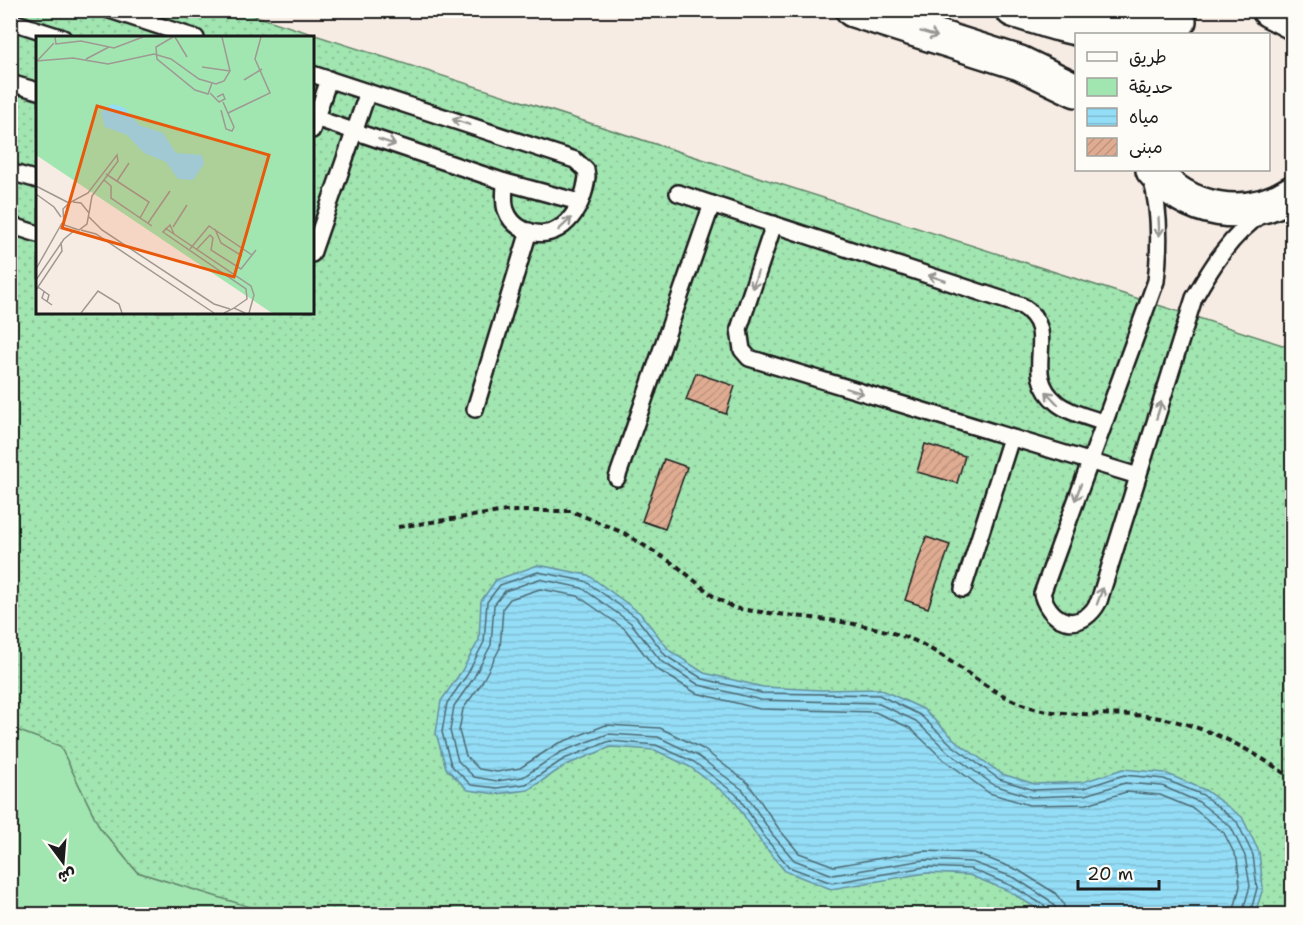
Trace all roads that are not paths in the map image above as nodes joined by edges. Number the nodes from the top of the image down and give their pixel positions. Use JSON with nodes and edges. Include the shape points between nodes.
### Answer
{"nodes":[{"id":1,"x":110,"y":10,"type":"edge"},
{"id":2,"x":853,"y":10,"type":"edge"},
{"id":3,"x":1013,"y":10,"type":"edge"},
{"id":4,"x":1269,"y":10,"type":"edge"},
{"id":5,"x":10,"y":21,"type":"edge"},
{"id":6,"x":1182,"y":22,"type":"edge"},
{"id":7,"x":1293,"y":22,"type":"edge"},
{"id":8,"x":1100,"y":33,"type":"edge"},
{"id":9,"x":1127,"y":33,"type":"edge"},
{"id":10,"x":57,"y":36,"type":"edge"},
{"id":11,"x":190,"y":36,"type":"edge"},
{"id":12,"x":314,"y":75,"type":"edge"},
{"id":13,"x":329,"y":80,"type":"junction"},
{"id":14,"x":10,"y":83,"type":"edge"},
{"id":15,"x":1075,"y":89,"type":"edge"},
{"id":16,"x":36,"y":90,"type":"edge"},
{"id":17,"x":368,"y":92,"type":"junction"},
{"id":18,"x":314,"y":119,"type":"edge"},
{"id":19,"x":314,"y":122,"type":"edge"},
{"id":20,"x":355,"y":131,"type":"junction"},
{"id":21,"x":1148,"y":171,"type":"edge"},
{"id":22,"x":1155,"y":171,"type":"edge"},
{"id":23,"x":10,"y":172,"type":"edge"},
{"id":24,"x":36,"y":179,"type":"edge"},
{"id":25,"x":505,"y":182,"type":"junction"},
{"id":26,"x":678,"y":193,"type":"dead end"},
{"id":27,"x":1285,"y":197,"type":"edge"},
{"id":28,"x":579,"y":202,"type":"junction"},
{"id":29,"x":712,"y":204,"type":"junction"},
{"id":30,"x":774,"y":224,"type":"junction"},
{"id":31,"x":10,"y":225,"type":"edge"},
{"id":32,"x":528,"y":231,"type":"junction"},
{"id":33,"x":36,"y":233,"type":"edge"},
{"id":34,"x":314,"y":248,"type":"edge"},
{"id":35,"x":475,"y":409,"type":"dead end"},
{"id":36,"x":1104,"y":423,"type":"junction"},
{"id":37,"x":1011,"y":438,"type":"junction"},
{"id":38,"x":1089,"y":462,"type":"junction"},
{"id":39,"x":1138,"y":476,"type":"junction"},
{"id":40,"x":617,"y":478,"type":"dead end"},
{"id":41,"x":963,"y":589,"type":"dead end"}],
"edges":[{"from":1,"to":11,"type":"lane"},
{"from":2,"to":15,"type":"street","one_way":true,"via":[[1020,63]]},
{"from":3,"to":8,"type":"street","via":[[1084,32]]},
{"from":4,"to":7,"type":"street"},
{"from":5,"to":10,"type":"lane"},
{"from":6,"to":9,"type":"street"},
{"from":12,"to":13,"type":"lane"},
{"from":13,"to":17,"type":"lane"},
{"from":13,"to":18,"type":"lane"},
{"from":14,"to":16,"type":"lane"},
{"from":17,"to":20,"type":"lane"},
{"from":28,"to":17,"type":"lane","one_way":true,"via":[[587,177],[586,170],[575,160]]},
{"from":19,"to":20,"type":"lane"},
{"from":20,"to":25,"type":"lane","one_way":true},
{"from":20,"to":34,"type":"lane"},
{"from":21,"to":36,"type":"lane","one_way":true,"via":[[1159,218],[1156,281]]},
{"from":22,"to":27,"type":"street","via":[[1188,200],[1217,210],[1248,210]]},
{"from":23,"to":24,"type":"lane"},
{"from":25,"to":28,"type":"lane"},
{"from":25,"to":32,"type":"lane","via":[[506,211],[519,227]]},
{"from":26,"to":29,"type":"lane"},
{"from":39,"to":27,"type":"lane","one_way":true,"via":[[1194,298],[1229,244]]},
{"from":32,"to":28,"type":"lane","one_way":true,"via":[[556,231],[571,220]]},
{"from":29,"to":30,"type":"lane"},
{"from":29,"to":40,"type":"lane"},
{"from":36,"to":30,"type":"lane","one_way":true,"via":[[1058,405],[1046,392],[1039,376],[1038,359],[1043,332],[1032,312],[1023,306]]},
{"from":30,"to":37,"type":"lane","one_way":true,"via":[[739,330],[742,350],[749,358]]},
{"from":31,"to":33,"type":"lane"},
{"from":32,"to":35,"type":"lane"},
{"from":36,"to":38,"type":"lane"},
{"from":37,"to":38,"type":"lane"},
{"from":37,"to":41,"type":"lane"},
{"from":38,"to":39,"type":"lane"},
{"from":38,"to":39,"type":"lane","one_way":true,"via":[[1042,594],[1051,612],[1068,622],[1093,613],[1099,601]]}]}
